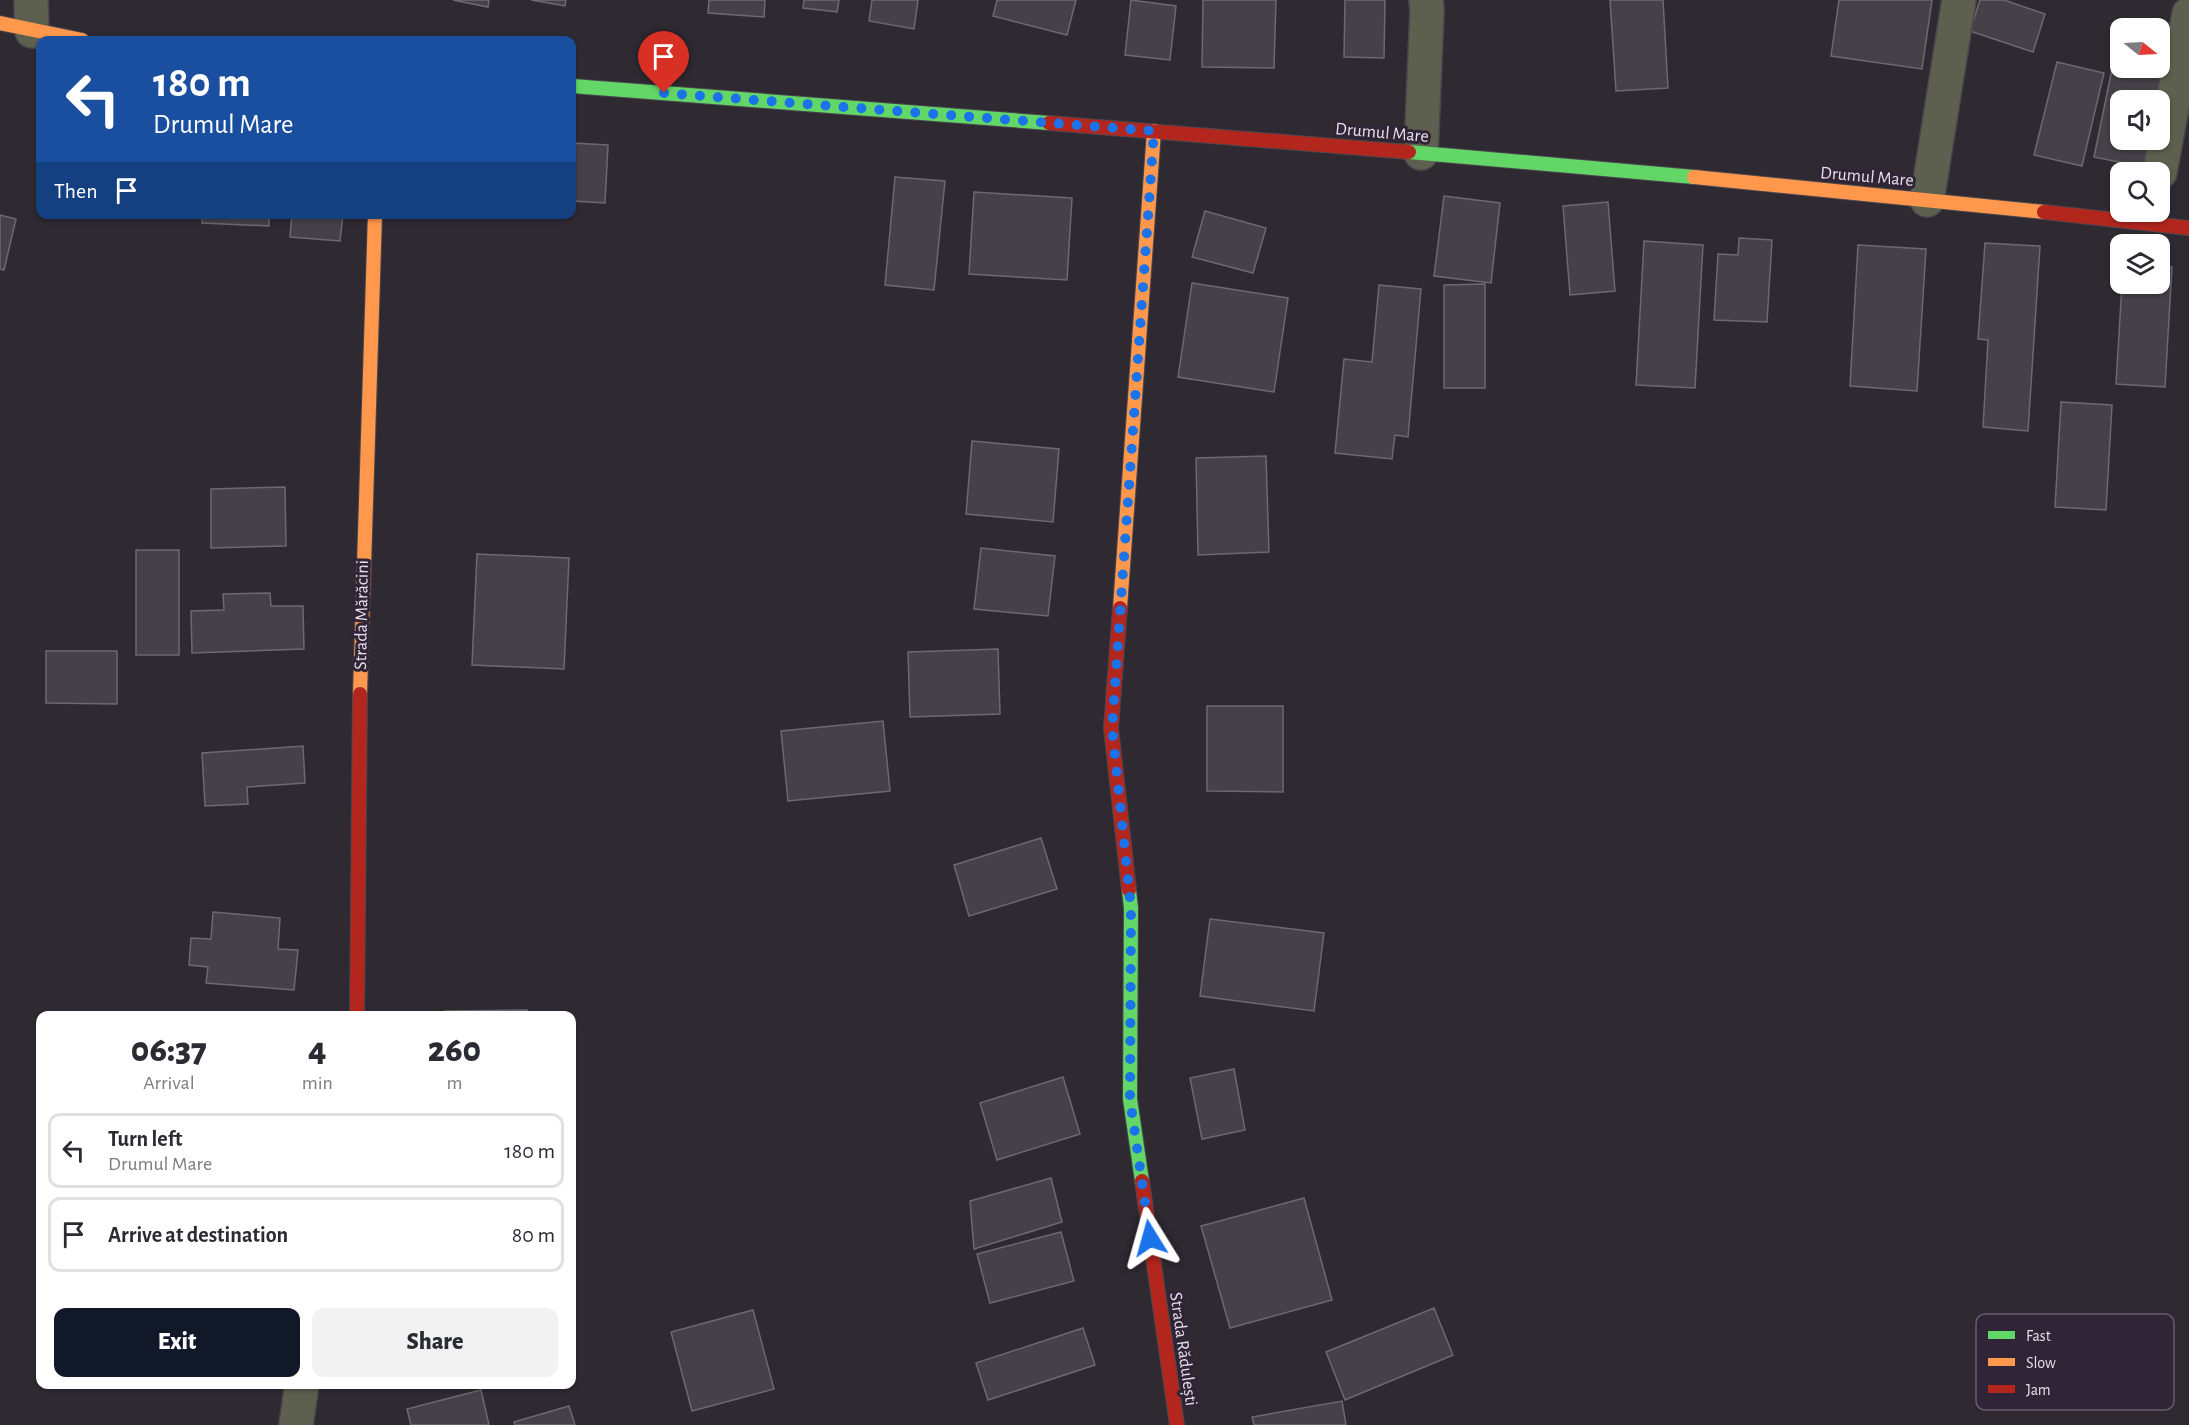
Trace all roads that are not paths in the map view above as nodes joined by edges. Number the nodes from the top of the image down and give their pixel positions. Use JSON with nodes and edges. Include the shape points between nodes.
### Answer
{"nodes":[{"id":1,"x":1425,"y":0,"type":"edge"},
{"id":2,"x":1959,"y":0,"type":"edge"},
{"id":3,"x":2189,"y":14,"type":"edge"},
{"id":4,"x":32,"y":16,"type":"edge"},
{"id":5,"x":0,"y":23,"type":"edge"},
{"id":6,"x":74,"y":36,"type":"edge"},
{"id":7,"x":576,"y":86,"type":"edge"},
{"id":8,"x":1154,"y":131,"type":"junction"},
{"id":9,"x":1421,"y":153,"type":"junction"},
{"id":10,"x":2162,"y":162,"type":"edge"},
{"id":11,"x":1927,"y":200,"type":"junction"},
{"id":12,"x":2110,"y":214,"type":"edge"},
{"id":13,"x":375,"y":219,"type":"edge"},
{"id":14,"x":2169,"y":222,"type":"edge"},
{"id":15,"x":2189,"y":228,"type":"edge"},
{"id":16,"x":357,"y":1011,"type":"edge"},
{"id":17,"x":302,"y":1389,"type":"edge"},
{"id":18,"x":296,"y":1425,"type":"edge"},
{"id":19,"x":1177,"y":1425,"type":"edge"}],
"edges":[{"from":1,"to":9,"type":"street"},
{"from":2,"to":11,"type":"street"},
{"from":3,"to":10,"type":"street"},
{"from":4,"to":5,"type":"street"},
{"from":4,"to":6,"type":"street"},
{"from":7,"to":8,"type":"street","name":"Drumul Mare"},
{"from":8,"to":9,"type":"street","name":"Drumul Mare"},
{"from":8,"to":19,"type":"street","name":"Strada Rădulești","via":[[1112,728],[1131,908],[1130,1099]]},
{"from":9,"to":11,"type":"street","name":"Drumul Mare"},
{"from":11,"to":12,"type":"street","name":"Drumul Mare"},
{"from":13,"to":16,"type":"street","name":"Strada Mărăcini","via":[[360,633]]},
{"from":14,"to":15,"type":"street","name":"Drumul Mare"},
{"from":17,"to":18,"type":"street"}]}
